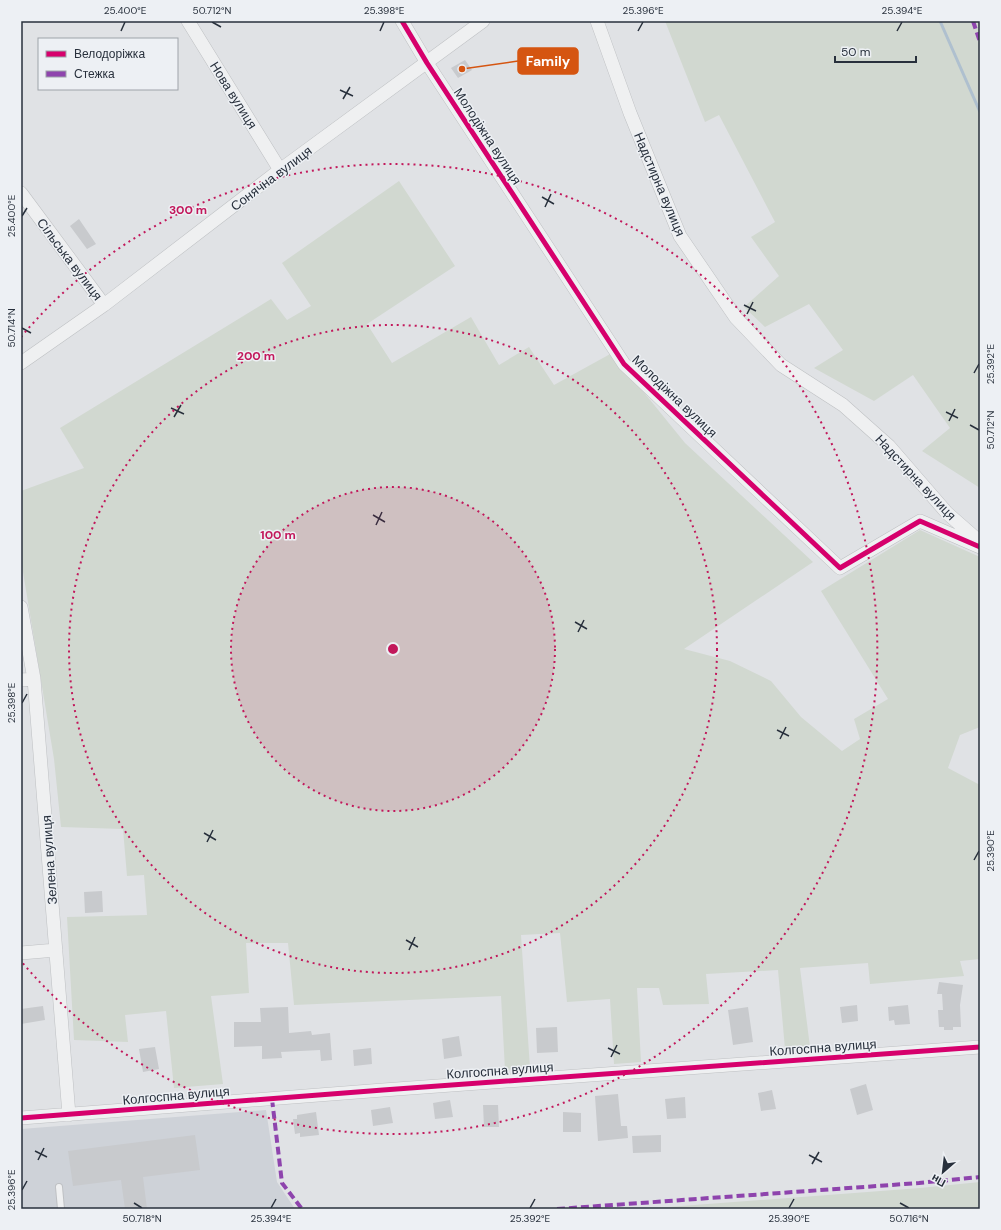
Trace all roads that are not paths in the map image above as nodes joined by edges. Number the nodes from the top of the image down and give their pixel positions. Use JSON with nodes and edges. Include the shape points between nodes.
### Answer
{"nodes":[{"id":1,"x":188,"y":21,"type":"edge"},
{"id":2,"x":402,"y":21,"type":"edge"},
{"id":3,"x":483,"y":21,"type":"edge"},
{"id":4,"x":597,"y":21,"type":"edge"},
{"id":5,"x":427,"y":63,"type":"junction"},
{"id":6,"x":280,"y":170,"type":"junction"},
{"id":7,"x":21,"y":193,"type":"edge"},
{"id":8,"x":104,"y":305,"type":"junction"},
{"id":9,"x":21,"y":363,"type":"edge"},
{"id":10,"x":980,"y":542,"type":"edge"},
{"id":11,"x":980,"y":547,"type":"edge"},
{"id":12,"x":21,"y":607,"type":"edge"},
{"id":13,"x":27,"y":680,"type":"edge"},
{"id":14,"x":56,"y":950,"type":"junction"},
{"id":15,"x":21,"y":953,"type":"edge"},
{"id":16,"x":980,"y":1047,"type":"edge"},
{"id":17,"x":69,"y":1115,"type":"junction"},
{"id":18,"x":21,"y":1118,"type":"edge"},
{"id":19,"x":59,"y":1187,"type":"dead end"},
{"id":20,"x":61,"y":1209,"type":"edge"}],
"edges":[{"from":1,"to":6,"type":"street","name":"Нова вулиця"},
{"from":2,"to":5,"type":"street","name":"Молодіжна вулиця"},
{"from":3,"to":5,"type":"street","name":"Сонячна вулиця"},
{"from":4,"to":10,"type":"street","name":"Надстирна вулиця","via":[[630,113],[680,236],[736,318],[781,366],[843,405],[889,446],[947,513]]},
{"from":5,"to":6,"type":"street","name":"Сонячна вулиця"},
{"from":5,"to":11,"type":"street","name":"Молодіжна вулиця","via":[[624,364],[840,568],[920,521]]},
{"from":6,"to":8,"type":"street","name":"Сонячна вулиця"},
{"from":7,"to":8,"type":"street","name":"Сільська вулиця"},
{"from":8,"to":9,"type":"street","name":"Сонячна вулиця"},
{"from":12,"to":13,"type":"street","name":"Зелена вулиця"},
{"from":13,"to":14,"type":"street","name":"Зелена вулиця"},
{"from":14,"to":15,"type":"street"},
{"from":14,"to":17,"type":"street","name":"Зелена вулиця"},
{"from":16,"to":17,"type":"street","name":"Колгоспна вулиця"},
{"from":17,"to":18,"type":"street","name":"Колгоспна вулиця"},
{"from":19,"to":20,"type":"lane"}]}
